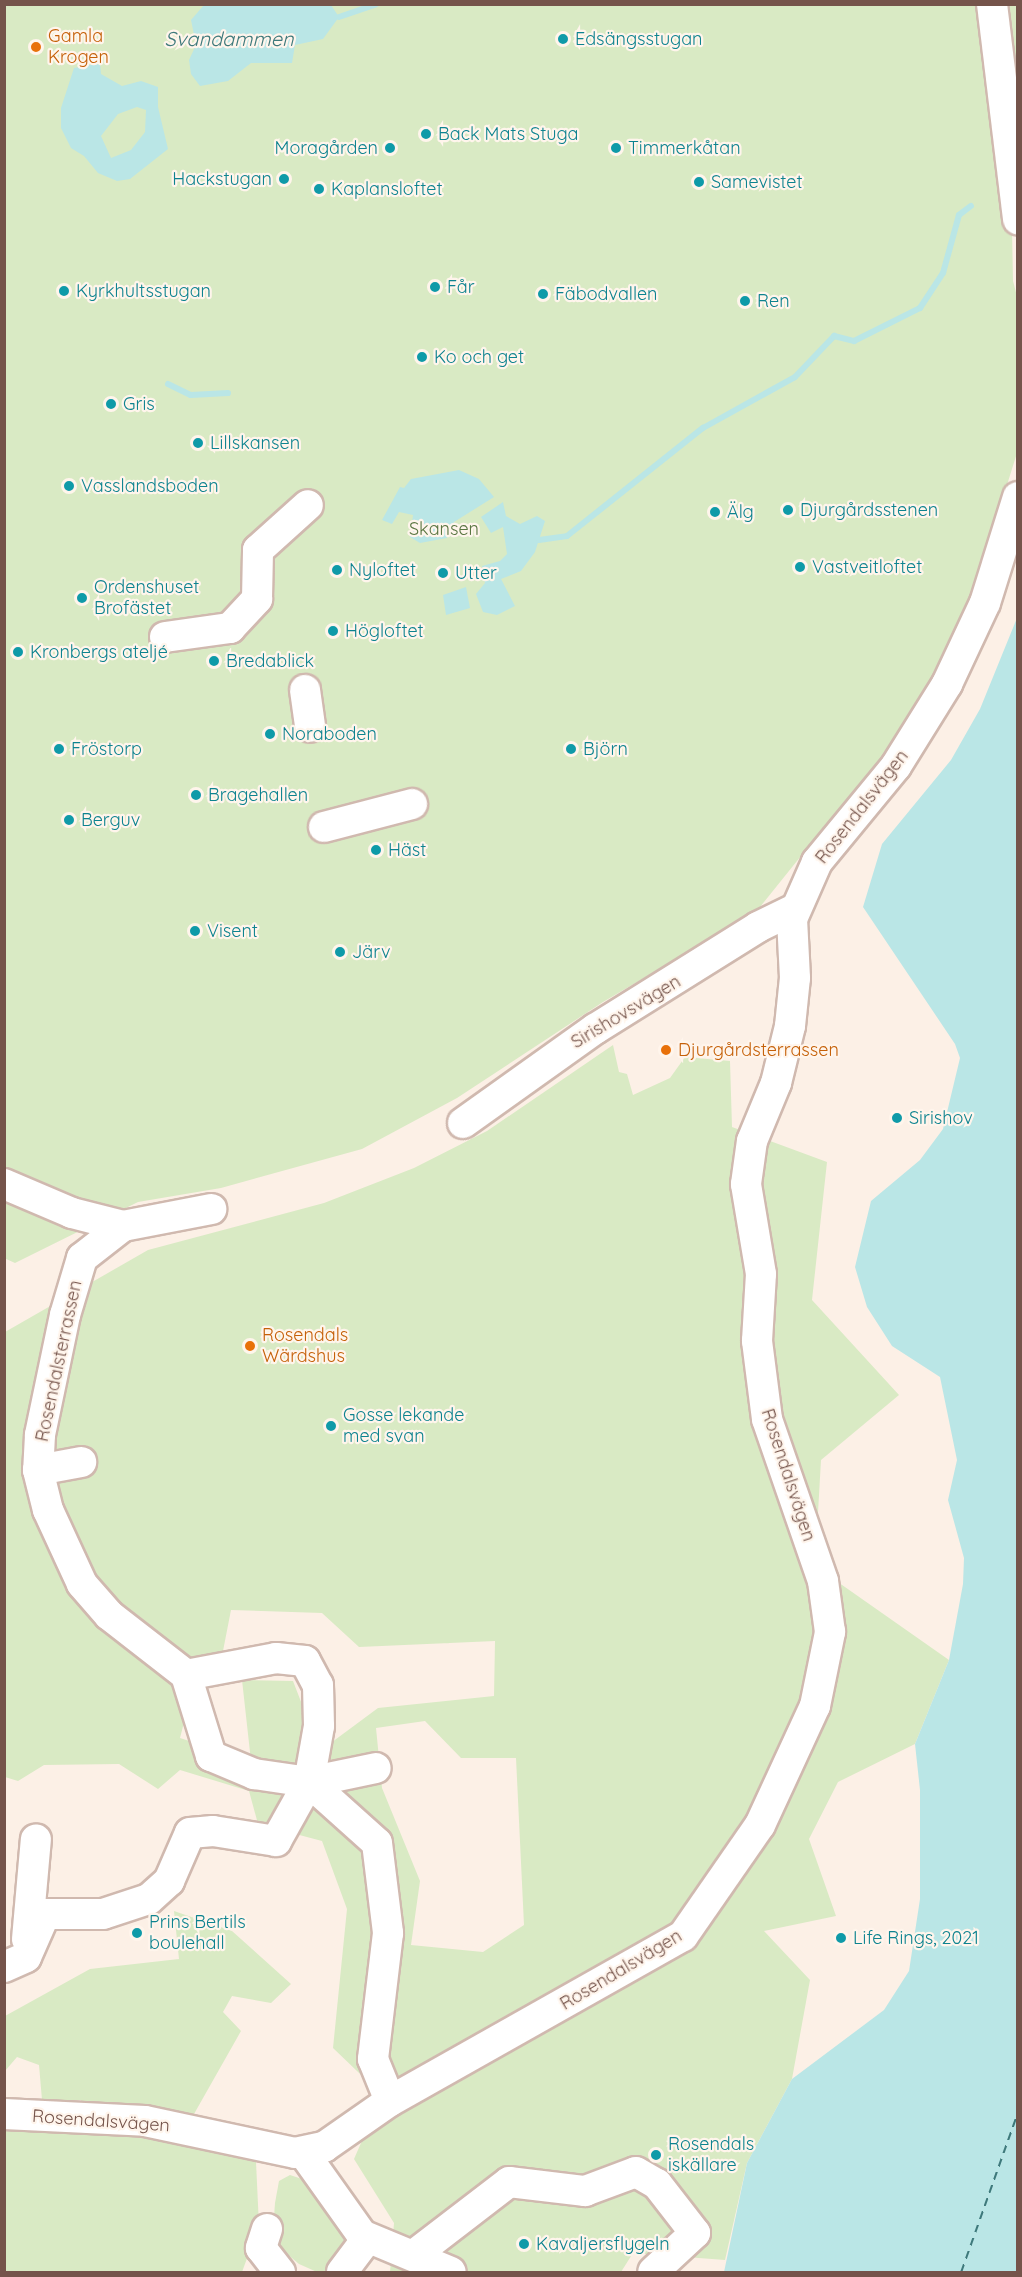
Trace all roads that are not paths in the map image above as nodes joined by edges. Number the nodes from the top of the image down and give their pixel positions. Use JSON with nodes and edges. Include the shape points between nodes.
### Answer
{"nodes":[{"id":1,"x":992,"y":4,"type":"edge"},
{"id":2,"x":1017,"y":219,"type":"edge"},
{"id":3,"x":1017,"y":497,"type":"edge"},
{"id":4,"x":308,"y":505,"type":"dead end"},
{"id":5,"x":165,"y":637,"type":"dead end"},
{"id":6,"x":305,"y":690,"type":"dead end"},
{"id":7,"x":310,"y":727,"type":"dead end"},
{"id":8,"x":412,"y":804,"type":"dead end"},
{"id":9,"x":324,"y":827,"type":"dead end"},
{"id":10,"x":795,"y":909,"type":"junction"},
{"id":11,"x":463,"y":1123,"type":"dead end"},
{"id":12,"x":4,"y":1184,"type":"edge"},
{"id":13,"x":211,"y":1209,"type":"dead end"},
{"id":14,"x":123,"y":1226,"type":"junction"},
{"id":15,"x":81,"y":1462,"type":"dead end"},
{"id":16,"x":38,"y":1470,"type":"junction"},
{"id":17,"x":186,"y":1676,"type":"junction"},
{"id":18,"x":376,"y":1768,"type":"dead end"},
{"id":19,"x":309,"y":1782,"type":"junction"},
{"id":20,"x":36,"y":1839,"type":"dead end"},
{"id":21,"x":15,"y":1962,"type":"edge"},
{"id":22,"x":390,"y":2101,"type":"junction"},
{"id":23,"x":4,"y":2114,"type":"edge"},
{"id":24,"x":303,"y":2152,"type":"junction"},
{"id":25,"x":267,"y":2229,"type":"dead end"},
{"id":26,"x":362,"y":2235,"type":"junction"},
{"id":27,"x":414,"y":2255,"type":"junction"},
{"id":28,"x":280,"y":2272,"type":"edge"},
{"id":29,"x":342,"y":2272,"type":"edge"},
{"id":30,"x":451,"y":2272,"type":"edge"},
{"id":31,"x":653,"y":2272,"type":"edge"}],
"edges":[{"from":1,"to":2,"type":"street"},
{"from":3,"to":10,"type":"street","name":"Rosendalsvägen","via":[[985,603],[947,684],[896,766],[817,862]]},
{"from":4,"to":5,"type":"street","via":[[258,550],[257,599],[230,627]]},
{"from":6,"to":7,"type":"street"},
{"from":8,"to":9,"type":"street"},
{"from":10,"to":11,"type":"street","name":"Sirishovsvägen","via":[[758,927],[595,1029]]},
{"from":10,"to":22,"type":"street","name":"Rosendalsvägen","via":[[790,1026],[776,1083],[752,1141],[746,1184],[761,1274],[757,1341],[767,1419],[823,1581],[828,1608],[830,1632],[815,1706],[760,1825],[684,1936]]},
{"from":12,"to":14,"type":"street","via":[[72,1213]]},
{"from":13,"to":14,"type":"street"},
{"from":14,"to":16,"type":"street","name":"Rosendalsterrassen","via":[[82,1258],[65,1315],[40,1435]]},
{"from":15,"to":16,"type":"street"},
{"from":16,"to":17,"type":"street","name":"Rosendalsterrassen","via":[[48,1510],[82,1584],[109,1615]]},
{"from":17,"to":19,"type":"street","via":[[211,1756],[254,1774]]},
{"from":17,"to":19,"type":"street","via":[[276,1658],[305,1661],[318,1685],[319,1726]]},
{"from":18,"to":19,"type":"street"},
{"from":19,"to":21,"type":"street","via":[[276,1841],[213,1831],[190,1833],[170,1881],[149,1899],[103,1914],[45,1914]]},
{"from":19,"to":22,"type":"street","via":[[377,1843],[388,1933],[373,2059]]},
{"from":20,"to":21,"type":"street"},
{"from":22,"to":24,"type":"street","name":"Rosendalsvägen","via":[[324,2147]]},
{"from":23,"to":24,"type":"street","name":"Rosendalsvägen","via":[[145,2121],[189,2127],[264,2150]]},
{"from":24,"to":26,"type":"street"},
{"from":25,"to":28,"type":"street","via":[[261,2248]]},
{"from":26,"to":27,"type":"street"},
{"from":26,"to":29,"type":"street","via":[[365,2242]]},
{"from":27,"to":30,"type":"street"},
{"from":27,"to":31,"type":"street","via":[[509,2182],[585,2190],[636,2172],[657,2184],[695,2233]]}]}
